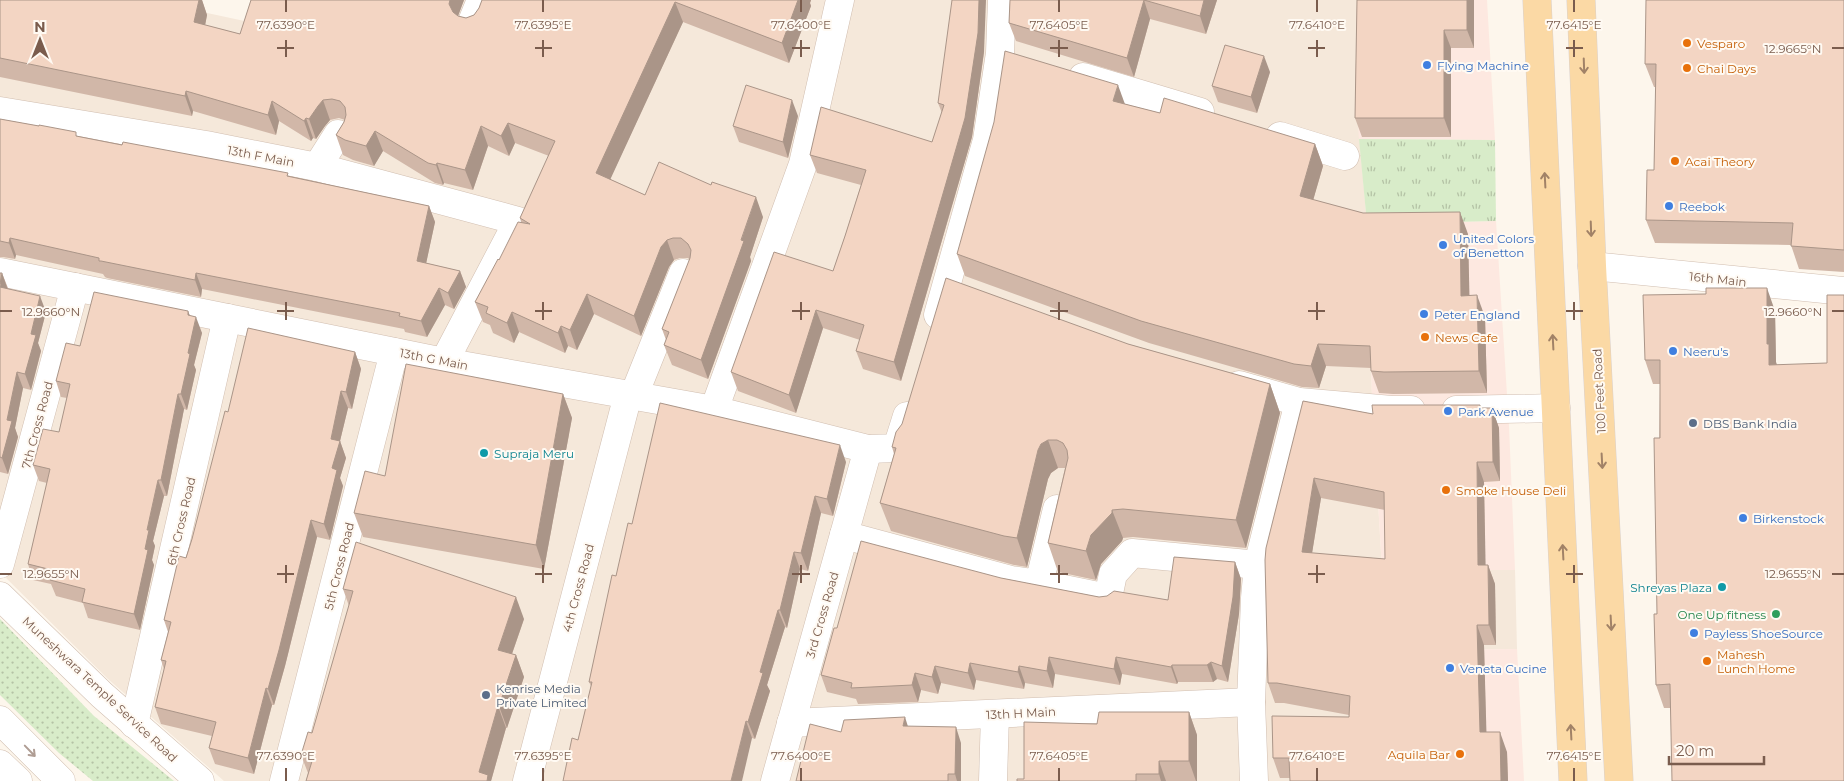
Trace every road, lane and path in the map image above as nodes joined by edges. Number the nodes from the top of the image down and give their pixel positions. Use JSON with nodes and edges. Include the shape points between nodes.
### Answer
{"nodes":[{"id":1,"x":840,"y":0,"type":"edge"},
{"id":2,"x":1002,"y":0,"type":"edge"},
{"id":3,"x":1536,"y":0,"type":"edge"},
{"id":4,"x":1581,"y":0,"type":"edge"},
{"id":5,"x":1000,"y":52,"type":"junction"},
{"id":6,"x":1028,"y":61,"type":"edge"},
{"id":7,"x":1056,"y":69,"type":"edge"},
{"id":8,"x":0,"y":111,"type":"edge"},
{"id":9,"x":1224,"y":119,"type":"edge"},
{"id":10,"x":1252,"y":128,"type":"edge"},
{"id":11,"x":338,"y":134,"type":"edge"},
{"id":12,"x":1346,"y":156,"type":"dead end"},
{"id":13,"x":318,"y":167,"type":"junction"},
{"id":14,"x":1592,"y":266,"type":"junction"},
{"id":15,"x":0,"y":272,"type":"edge"},
{"id":16,"x":683,"y":273,"type":"edge"},
{"id":17,"x":946,"y":286,"type":"junction"},
{"id":18,"x":75,"y":287,"type":"junction"},
{"id":19,"x":1844,"y":291,"type":"edge"},
{"id":20,"x":973,"y":296,"type":"edge"},
{"id":21,"x":227,"y":318,"type":"junction"},
{"id":22,"x":929,"y":343,"type":"edge"},
{"id":23,"x":394,"y":352,"type":"junction"},
{"id":24,"x":444,"y":362,"type":"junction"},
{"id":25,"x":1217,"y":379,"type":"edge"},
{"id":26,"x":915,"y":391,"type":"edge"},
{"id":27,"x":631,"y":395,"type":"junction"},
{"id":28,"x":1299,"y":402,"type":"junction"},
{"id":29,"x":1556,"y":408,"type":"junction"},
{"id":30,"x":714,"y":410,"type":"junction"},
{"id":31,"x":868,"y":449,"type":"junction"},
{"id":32,"x":1063,"y":483,"type":"edge"},
{"id":33,"x":844,"y":535,"type":"junction"},
{"id":34,"x":0,"y":564,"type":"edge"},
{"id":35,"x":1258,"y":564,"type":"junction"},
{"id":36,"x":1039,"y":584,"type":"junction"},
{"id":37,"x":0,"y":596,"type":"edge"},
{"id":38,"x":1251,"y":702,"type":"junction"},
{"id":39,"x":995,"y":714,"type":"junction"},
{"id":40,"x":0,"y":720,"type":"edge"},
{"id":41,"x":791,"y":723,"type":"junction"},
{"id":42,"x":134,"y":724,"type":"junction"},
{"id":43,"x":0,"y":764,"type":"edge"},
{"id":44,"x":18,"y":781,"type":"edge"},
{"id":45,"x":60,"y":781,"type":"edge"},
{"id":46,"x":200,"y":781,"type":"edge"},
{"id":47,"x":284,"y":781,"type":"edge"},
{"id":48,"x":528,"y":781,"type":"edge"},
{"id":49,"x":775,"y":781,"type":"edge"},
{"id":50,"x":992,"y":781,"type":"edge"},
{"id":51,"x":1254,"y":781,"type":"edge"},
{"id":52,"x":1573,"y":781,"type":"edge"},
{"id":53,"x":1619,"y":781,"type":"edge"}],
"edges":[{"from":1,"to":30,"type":"street","via":[[803,164]]},
{"from":2,"to":5,"type":"street"},
{"from":29,"to":3,"type":"main road","one_way":true},
{"from":4,"to":14,"type":"main road","name":"100 Feet Road","one_way":true},
{"from":5,"to":6,"type":"street"},
{"from":5,"to":17,"type":"street","via":[[987,140]]},
{"from":7,"to":9,"type":"street"},
{"from":8,"to":13,"type":"street","name":"13th F Main"},
{"from":10,"to":12,"type":"street"},
{"from":11,"to":13,"type":"street"},
{"from":13,"to":24,"type":"street","name":"13th F Main","via":[[518,221]]},
{"from":14,"to":19,"type":"street","name":"16th Main"},
{"from":14,"to":53,"type":"main road","name":"100 Feet Road","one_way":true},
{"from":15,"to":18,"type":"street","name":"13th G Main"},
{"from":16,"to":27,"type":"street","name":"4th Cross Road"},
{"from":17,"to":20,"type":"street"},
{"from":17,"to":22,"type":"street"},
{"from":18,"to":21,"type":"street","name":"13th G Main"},
{"from":18,"to":34,"type":"street","name":"7th Cross Road"},
{"from":21,"to":23,"type":"street","name":"13th G Main"},
{"from":21,"to":42,"type":"street","name":"6th Cross Road"},
{"from":23,"to":24,"type":"street","name":"13th G Main"},
{"from":23,"to":47,"type":"street","name":"5th Cross Road"},
{"from":24,"to":27,"type":"street","name":"13th G Main"},
{"from":25,"to":28,"type":"street"},
{"from":26,"to":31,"type":"street","name":"13th G Main","via":[[898,448]]},
{"from":27,"to":30,"type":"street","name":"13th G Main"},
{"from":27,"to":48,"type":"street","name":"4th Cross Road"},
{"from":28,"to":29,"type":"street","via":[[1392,410]]},
{"from":28,"to":35,"type":"street"},
{"from":52,"to":29,"type":"main road","one_way":true},
{"from":30,"to":31,"type":"street","name":"13th G Main"},
{"from":31,"to":33,"type":"street","name":"3rd Cross Road"},
{"from":32,"to":36,"type":"street"},
{"from":33,"to":36,"type":"street","via":[[1011,580]]},
{"from":33,"to":41,"type":"street","name":"3rd Cross Road"},
{"from":35,"to":36,"type":"street","via":[[1132,553],[1113,574],[1108,598]]},
{"from":35,"to":38,"type":"street"},
{"from":37,"to":42,"type":"street","name":"Muneshwara Temple Service Road"},
{"from":38,"to":39,"type":"street","name":"13th H Main"},
{"from":38,"to":51,"type":"street"},
{"from":39,"to":41,"type":"street","name":"13th H Main"},
{"from":39,"to":50,"type":"street"},
{"from":40,"to":45,"type":"street","one_way":true},
{"from":41,"to":49,"type":"street","name":"3rd Cross Road"},
{"from":42,"to":46,"type":"street","name":"Muneshwara Temple Service Road"},
{"from":43,"to":44,"type":"street"}]}
